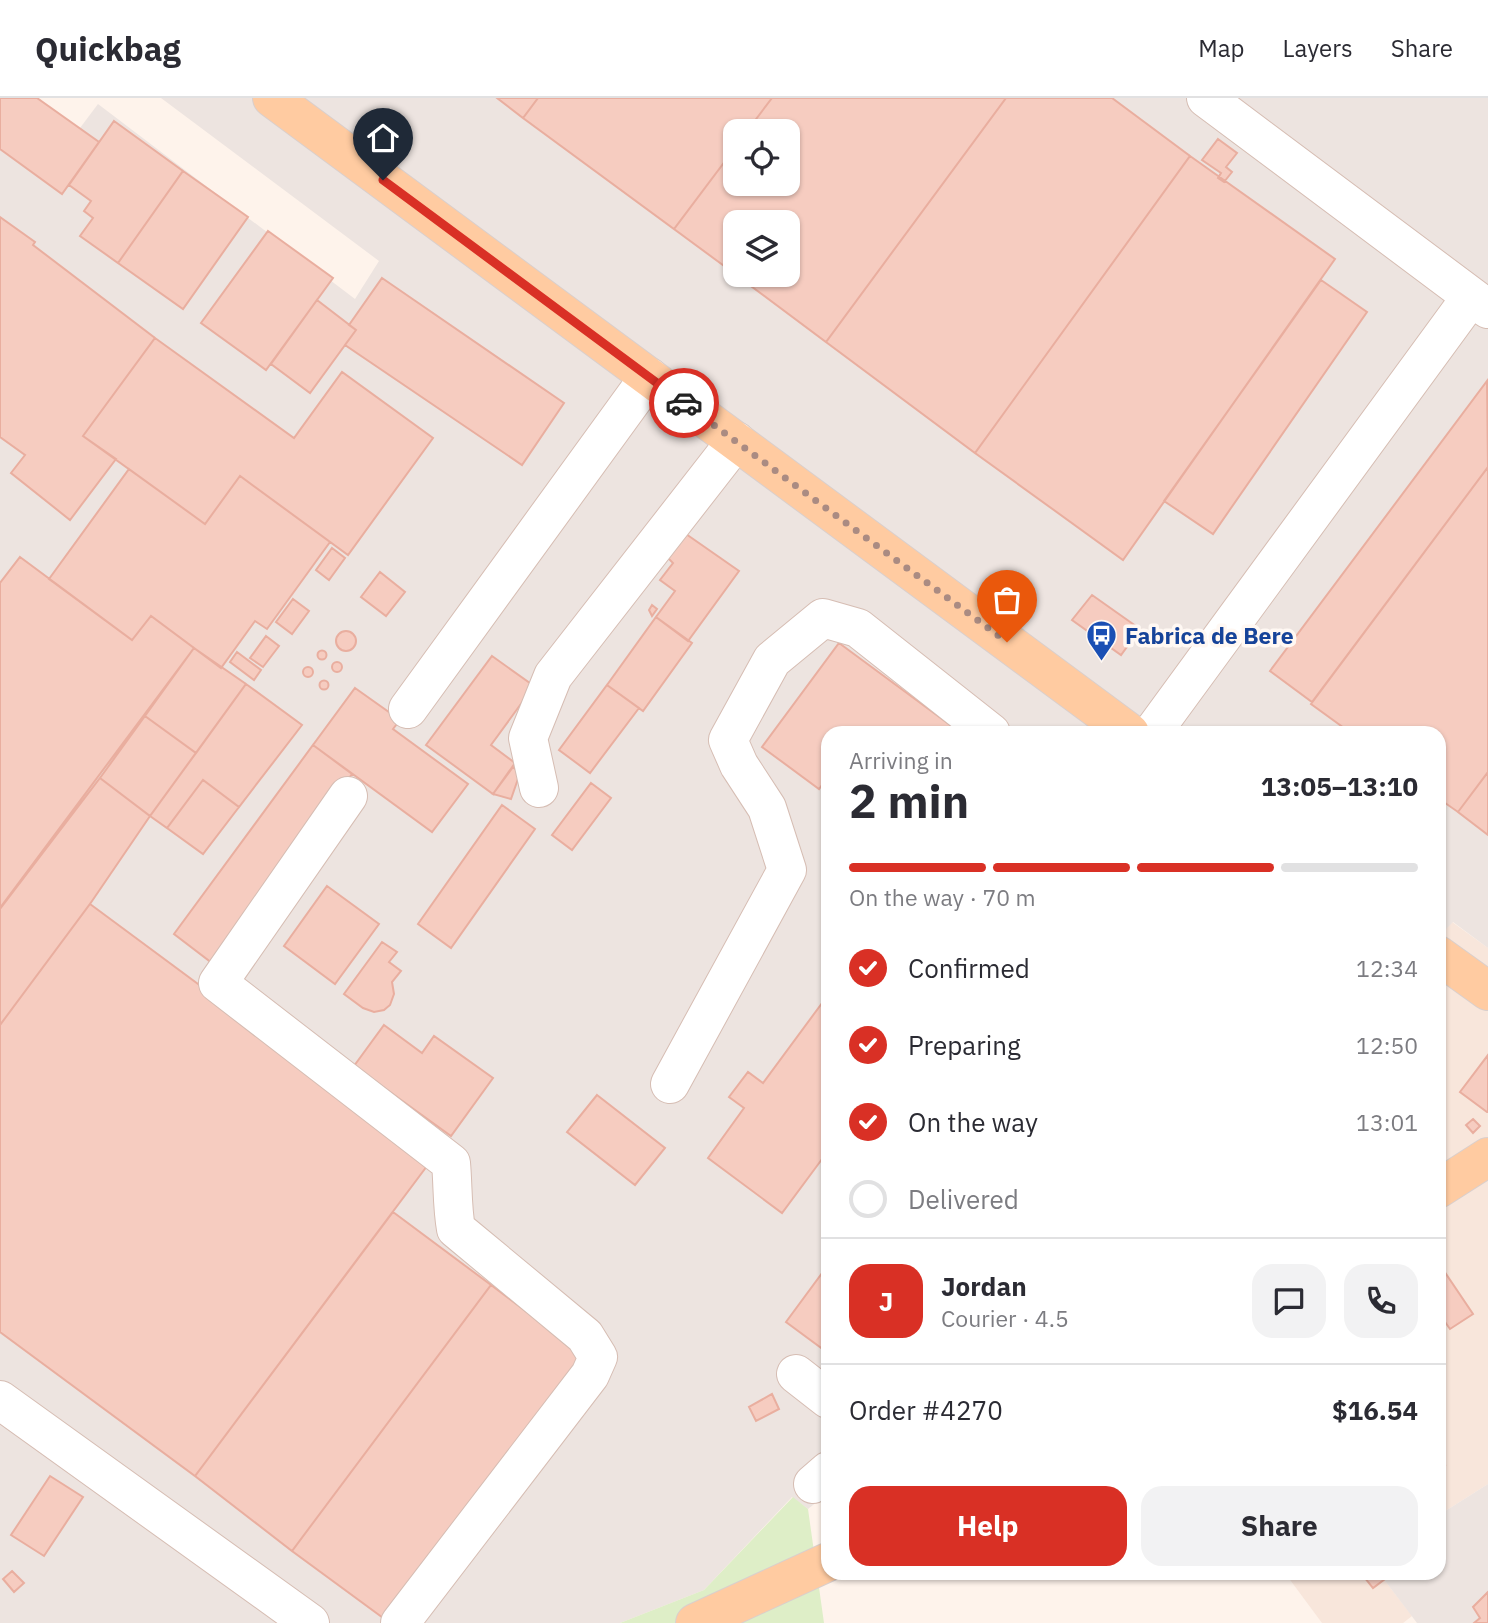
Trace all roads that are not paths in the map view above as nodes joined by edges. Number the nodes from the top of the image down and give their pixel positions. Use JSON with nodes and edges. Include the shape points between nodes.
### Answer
{"nodes":[{"id":1,"x":272,"y":98,"type":"edge"},
{"id":2,"x":1206,"y":98,"type":"edge"},
{"id":3,"x":1480,"y":303,"type":"edge"},
{"id":4,"x":649,"y":377,"type":"junction"},
{"id":5,"x":736,"y":441,"type":"junction"},
{"id":6,"x":408,"y":709,"type":"dead end"},
{"id":7,"x":982,"y":726,"type":"edge"},
{"id":8,"x":1121,"y":726,"type":"edge"},
{"id":9,"x":1157,"y":726,"type":"edge"},
{"id":10,"x":540,"y":788,"type":"dead end"},
{"id":11,"x":348,"y":796,"type":"dead end"},
{"id":12,"x":1446,"y":961,"type":"edge"},
{"id":13,"x":1488,"y":991,"type":"edge"},
{"id":14,"x":670,"y":1084,"type":"dead end"},
{"id":15,"x":1488,"y":1157,"type":"edge"},
{"id":16,"x":1446,"y":1184,"type":"edge"},
{"id":17,"x":796,"y":1374,"type":"dead end"},
{"id":18,"x":821,"y":1394,"type":"edge"},
{"id":19,"x":0,"y":1400,"type":"edge"},
{"id":20,"x":821,"y":1565,"type":"edge"},
{"id":21,"x":310,"y":1623,"type":"edge"},
{"id":22,"x":400,"y":1623,"type":"edge"},
{"id":23,"x":695,"y":1623,"type":"edge"}],
"edges":[{"from":1,"to":4,"type":"main road"},
{"from":2,"to":3,"type":"lane"},
{"from":3,"to":9,"type":"lane"},
{"from":4,"to":5,"type":"main road"},
{"from":4,"to":6,"type":"lane"},
{"from":5,"to":8,"type":"main road"},
{"from":5,"to":10,"type":"lane","via":[[553,676],[528,738]]},
{"from":7,"to":14,"type":"lane","via":[[858,628],[823,618],[772,660],[728,740],[767,808],[787,870]]},
{"from":11,"to":22,"type":"lane","via":[[218,983],[451,1163],[456,1229],[586,1336],[598,1357],[590,1375]]},
{"from":12,"to":13,"type":"main road"},
{"from":15,"to":16,"type":"main road"},
{"from":17,"to":18,"type":"lane"},
{"from":19,"to":21,"type":"lane"},
{"from":20,"to":23,"type":"main road"}]}
